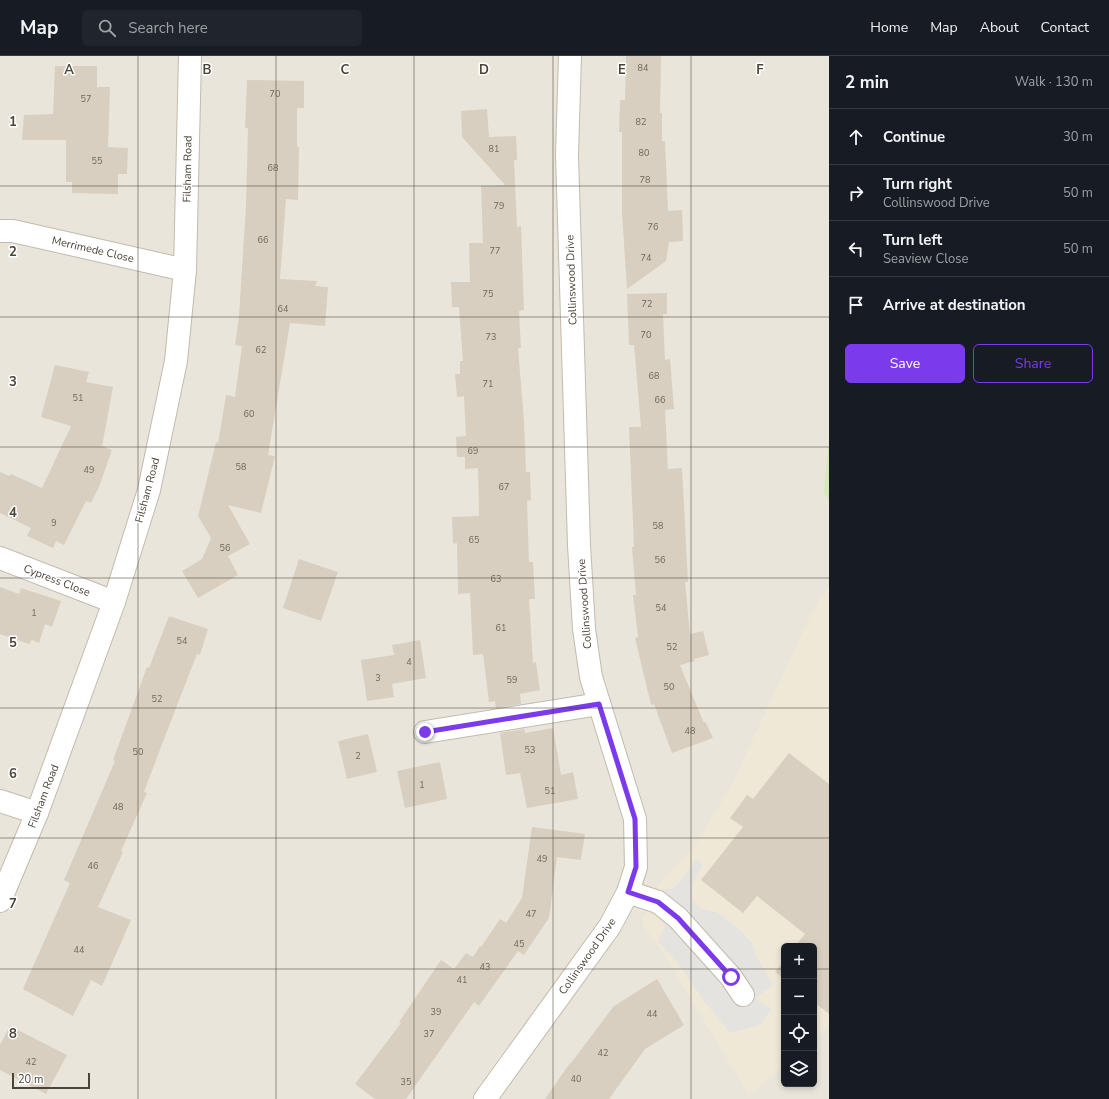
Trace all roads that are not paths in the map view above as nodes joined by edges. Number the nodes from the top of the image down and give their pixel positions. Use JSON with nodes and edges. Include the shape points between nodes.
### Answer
{"nodes":[{"id":1,"x":190,"y":56,"type":"edge"},
{"id":2,"x":199,"y":56,"type":"edge"},
{"id":3,"x":570,"y":56,"type":"edge"},
{"id":4,"x":0,"y":231,"type":"edge"},
{"id":5,"x":185,"y":270,"type":"junction"},
{"id":6,"x":0,"y":558,"type":"edge"},
{"id":7,"x":114,"y":602,"type":"junction"},
{"id":8,"x":599,"y":704,"type":"junction"},
{"id":9,"x":425,"y":732,"type":"dead end"},
{"id":10,"x":0,"y":801,"type":"edge"},
{"id":11,"x":37,"y":813,"type":"junction"},
{"id":12,"x":628,"y":892,"type":"junction"},
{"id":13,"x":0,"y":901,"type":"edge"},
{"id":14,"x":743,"y":995,"type":"dead end"},
{"id":15,"x":485,"y":1099,"type":"edge"}],
"edges":[{"from":1,"to":2,"type":"street"},
{"from":1,"to":5,"type":"street","name":"Filsham Road"},
{"from":3,"to":8,"type":"street","name":"Collinswood Drive","via":[[567,155],[579,545],[584,629],[591,677]]},
{"from":4,"to":5,"type":"street","name":"Merrimede Close","via":[[13,231]]},
{"from":5,"to":7,"type":"street","name":"Filsham Road","via":[[176,361],[149,490]]},
{"from":6,"to":7,"type":"street","name":"Cypress Close"},
{"from":7,"to":11,"type":"street","name":"Filsham Road"},
{"from":8,"to":9,"type":"street"},
{"from":8,"to":12,"type":"street","name":"Collinswood Drive","via":[[635,819],[636,867]]},
{"from":10,"to":11,"type":"street"},
{"from":11,"to":13,"type":"street","name":"Filsham Road"},
{"from":12,"to":14,"type":"street","via":[[658,902],[678,918],[731,977]]},
{"from":12,"to":15,"type":"street","name":"Collinswood Drive","via":[[610,926]]}]}
